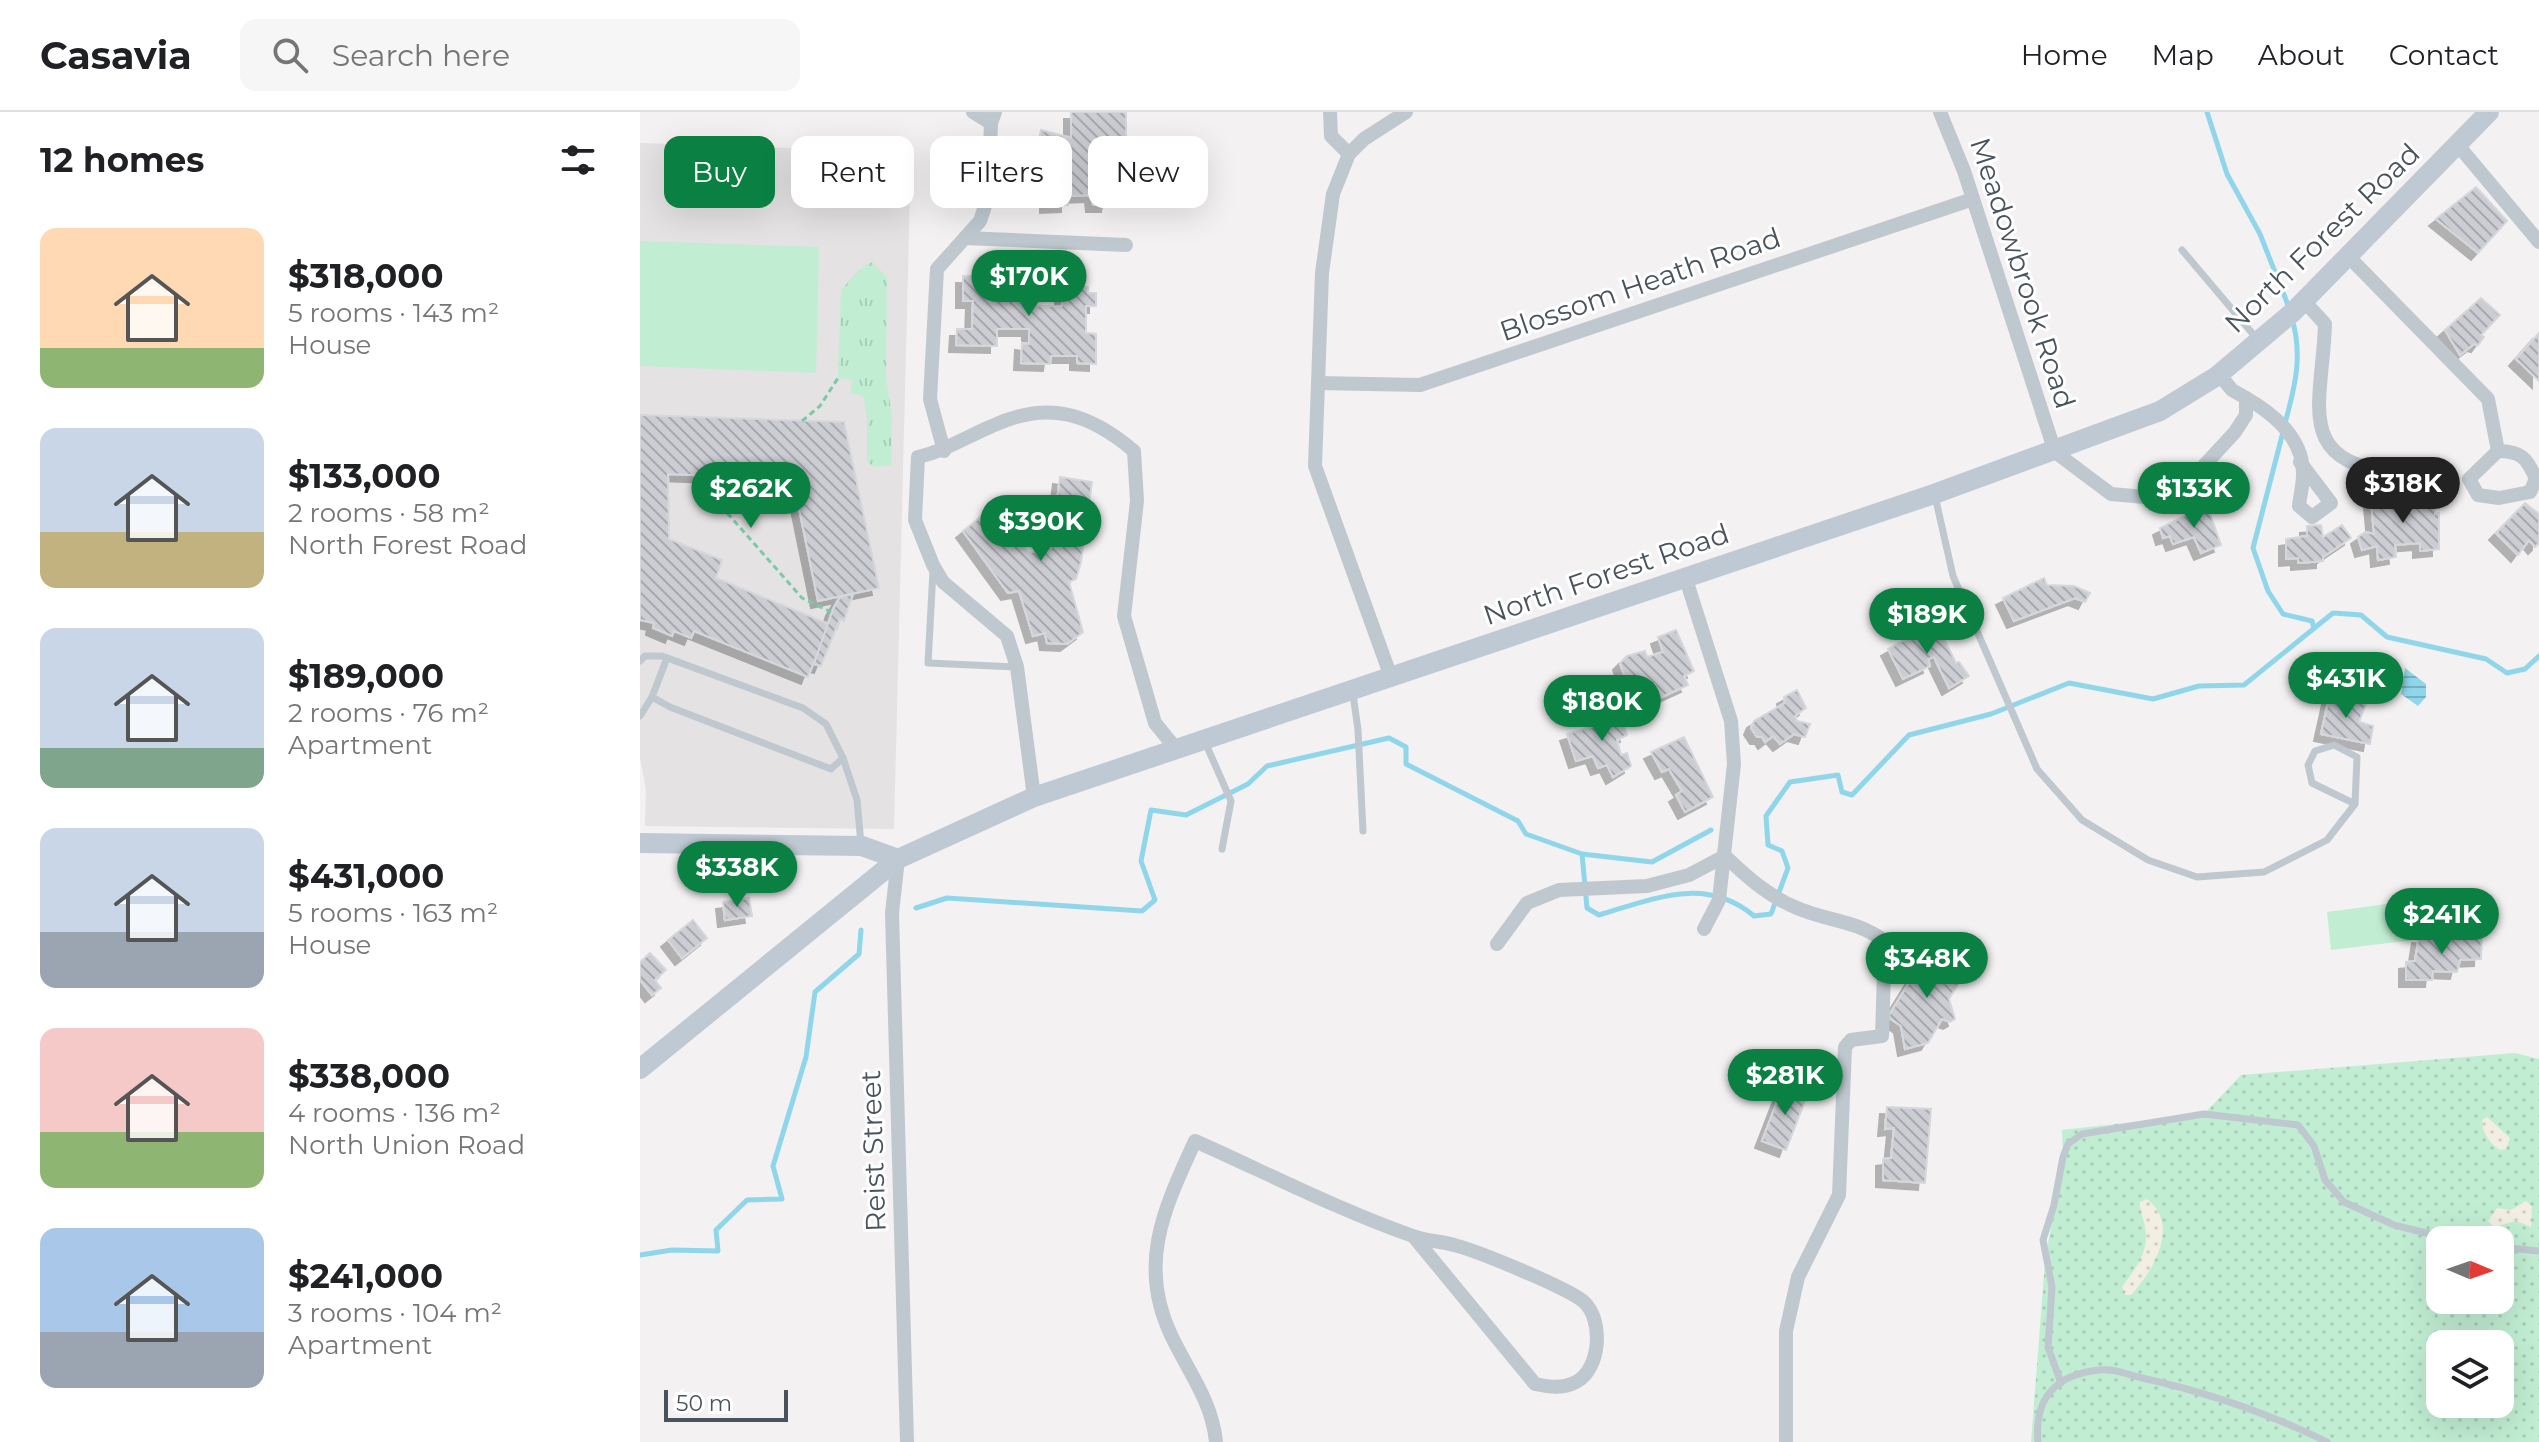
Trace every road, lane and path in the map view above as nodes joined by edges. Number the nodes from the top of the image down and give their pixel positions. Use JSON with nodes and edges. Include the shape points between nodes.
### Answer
{"nodes":[{"id":1,"x":973,"y":112,"type":"edge"},
{"id":2,"x":1330,"y":112,"type":"edge"},
{"id":3,"x":1406,"y":112,"type":"edge"},
{"id":4,"x":1940,"y":112,"type":"edge"},
{"id":5,"x":2489,"y":112,"type":"edge"},
{"id":6,"x":993,"y":117,"type":"edge"},
{"id":7,"x":2457,"y":144,"type":"junction"},
{"id":8,"x":1349,"y":154,"type":"junction"},
{"id":9,"x":1973,"y":199,"type":"junction"},
{"id":10,"x":965,"y":238,"type":"junction"},
{"id":11,"x":2539,"y":242,"type":"edge"},
{"id":12,"x":1126,"y":245,"type":"dead end"},
{"id":13,"x":2182,"y":250,"type":"dead end"},
{"id":14,"x":2348,"y":256,"type":"junction"},
{"id":15,"x":2304,"y":301,"type":"junction"},
{"id":16,"x":2260,"y":342,"type":"junction"},
{"id":17,"x":2219,"y":374,"type":"junction"},
{"id":18,"x":838,"y":378,"type":"dead end"},
{"id":19,"x":1318,"y":383,"type":"junction"},
{"id":20,"x":2246,"y":398,"type":"junction"},
{"id":21,"x":802,"y":421,"type":"dead end"},
{"id":22,"x":944,"y":451,"type":"junction"},
{"id":23,"x":2498,"y":451,"type":"junction"},
{"id":24,"x":2055,"y":452,"type":"junction"},
{"id":25,"x":2300,"y":462,"type":"dead end"},
{"id":26,"x":2399,"y":472,"type":"dead end"},
{"id":27,"x":715,"y":476,"type":"dead end"},
{"id":28,"x":1934,"y":494,"type":"junction"},
{"id":29,"x":933,"y":565,"type":"junction"},
{"id":30,"x":1685,"y":576,"type":"junction"},
{"id":31,"x":831,"y":612,"type":"dead end"},
{"id":32,"x":667,"y":658,"type":"junction"},
{"id":33,"x":640,"y":661,"type":"edge"},
{"id":34,"x":1017,"y":667,"type":"junction"},
{"id":35,"x":1391,"y":677,"type":"junction"},
{"id":36,"x":1352,"y":690,"type":"junction"},
{"id":37,"x":652,"y":697,"type":"junction"},
{"id":38,"x":640,"y":716,"type":"edge"},
{"id":39,"x":1205,"y":741,"type":"junction"},
{"id":40,"x":1177,"y":750,"type":"junction"},
{"id":41,"x":843,"y":758,"type":"junction"},
{"id":42,"x":1034,"y":797,"type":"junction"},
{"id":43,"x":2355,"y":804,"type":"junction"},
{"id":44,"x":1363,"y":831,"type":"dead end"},
{"id":45,"x":640,"y":843,"type":"edge"},
{"id":46,"x":862,"y":846,"type":"junction"},
{"id":47,"x":1222,"y":849,"type":"dead end"},
{"id":48,"x":1725,"y":856,"type":"junction"},
{"id":49,"x":898,"y":859,"type":"junction"},
{"id":50,"x":1704,"y":929,"type":"dead end"},
{"id":51,"x":1497,"y":944,"type":"dead end"},
{"id":52,"x":640,"y":1069,"type":"edge"},
{"id":53,"x":2426,"y":1233,"type":"edge"},
{"id":54,"x":1414,"y":1237,"type":"junction"},
{"id":55,"x":2514,"y":1248,"type":"edge"},
{"id":56,"x":2539,"y":1251,"type":"edge"},
{"id":57,"x":2061,"y":1383,"type":"junction"},
{"id":58,"x":907,"y":1442,"type":"edge"},
{"id":59,"x":1216,"y":1442,"type":"edge"},
{"id":60,"x":1786,"y":1442,"type":"edge"},
{"id":61,"x":2038,"y":1442,"type":"edge"},
{"id":62,"x":2327,"y":1442,"type":"edge"}],
"edges":[{"from":1,"to":6,"type":"street"},
{"from":2,"to":8,"type":"street","via":[[1331,136]]},
{"from":3,"to":8,"type":"street"},
{"from":4,"to":9,"type":"street","name":"Meadowbrook Road"},
{"from":5,"to":7,"type":"main road","name":"North Forest Road"},
{"from":6,"to":10,"type":"street","via":[[988,197],[980,221]]},
{"from":7,"to":11,"type":"street"},
{"from":7,"to":14,"type":"main road","name":"North Forest Road"},
{"from":8,"to":19,"type":"street","via":[[1333,194],[1325,236]]},
{"from":9,"to":19,"type":"street","name":"Blossom Heath Road","via":[[1420,385]]},
{"from":9,"to":24,"type":"street","name":"Meadowbrook Road"},
{"from":10,"to":12,"type":"street"},
{"from":10,"to":22,"type":"street","via":[[937,269],[930,399]]},
{"from":13,"to":16,"type":"lane"},
{"from":14,"to":15,"type":"main road","name":"North Forest Road"},
{"from":14,"to":23,"type":"street","via":[[2488,399]]},
{"from":15,"to":16,"type":"main road","name":"North Forest Road"},
{"from":15,"to":26,"type":"street","via":[[2325,324],[2318,422],[2330,447],[2349,464]]},
{"from":16,"to":17,"type":"main road","name":"North Forest Road"},
{"from":17,"to":20,"type":"street"},
{"from":17,"to":24,"type":"main road","name":"North Forest Road","via":[[2160,411]]},
{"from":18,"to":21,"type":"path","via":[[820,406]]},
{"from":19,"to":35,"type":"street","via":[[1315,466]]},
{"from":20,"to":24,"type":"street","via":[[2246,415],[2199,471],[2145,497],[2111,494]]},
{"from":20,"to":25,"type":"street","via":[[2269,411],[2292,437]]},
{"from":22,"to":29,"type":"street","via":[[918,457],[915,520]]},
{"from":22,"to":40,"type":"street","via":[[996,423],[1071,413],[1106,427],[1134,451],[1137,501],[1124,616],[1155,723]]},
{"from":23,"to":23,"type":"street","via":[[2469,479],[2478,495],[2499,498],[2530,492],[2536,479],[2528,459]]},
{"from":24,"to":28,"type":"main road","name":"North Forest Road"},
{"from":27,"to":31,"type":"path","via":[[721,506],[802,598]]},
{"from":28,"to":30,"type":"main road","name":"North Forest Road"},
{"from":28,"to":43,"type":"lane","via":[[1953,576],[2037,769],[2082,820],[2148,860],[2197,877],[2264,872],[2327,840]]},
{"from":29,"to":34,"type":"street","via":[[943,582],[1007,636]]},
{"from":29,"to":34,"type":"lane","via":[[928,663]]},
{"from":30,"to":35,"type":"main road","name":"North Forest Road"},
{"from":30,"to":48,"type":"street","via":[[1731,721],[1734,764]]},
{"from":32,"to":33,"type":"lane","via":[[645,656]]},
{"from":32,"to":37,"type":"lane"},
{"from":32,"to":41,"type":"lane","via":[[803,708],[826,724]]},
{"from":34,"to":42,"type":"street"},
{"from":35,"to":36,"type":"main road","name":"North Forest Road"},
{"from":36,"to":39,"type":"main road","name":"North Forest Road"},
{"from":36,"to":44,"type":"lane"},
{"from":37,"to":38,"type":"lane"},
{"from":37,"to":41,"type":"lane","via":[[831,769]]},
{"from":39,"to":40,"type":"main road","name":"North Forest Road"},
{"from":39,"to":47,"type":"lane","via":[[1231,801]]},
{"from":40,"to":42,"type":"main road","name":"North Forest Road"},
{"from":41,"to":46,"type":"lane","via":[[857,800]]},
{"from":42,"to":49,"type":"main road","name":"North Forest Road"},
{"from":43,"to":43,"type":"lane","via":[[2357,757],[2334,745],[2315,751],[2308,765],[2312,783]]},
{"from":45,"to":46,"type":"main road"},
{"from":46,"to":49,"type":"main road"},
{"from":48,"to":50,"type":"street","via":[[1719,900]]},
{"from":48,"to":51,"type":"street","via":[[1689,875],[1647,886],[1559,890],[1527,903]]},
{"from":48,"to":60,"type":"street","via":[[1761,889],[1799,909],[1862,925],[1885,941],[1882,1036],[1851,1040],[1845,1047],[1839,1195],[1798,1277],[1786,1331]]},
{"from":49,"to":52,"type":"main road","name":"North Forest Road"},
{"from":49,"to":58,"type":"street","name":"Reist Street","via":[[892,913]]},
{"from":53,"to":57,"type":"lane","via":[[2344,1202],[2325,1180],[2314,1146],[2298,1125],[2204,1114],[2082,1134],[2068,1144],[2063,1157],[2043,1240],[2052,1287],[2048,1347]]},
{"from":54,"to":54,"type":"street","via":[[1535,1384],[1557,1388],[1579,1381],[1593,1364],[1597,1340],[1585,1303],[1457,1245]]},
{"from":54,"to":59,"type":"street","via":[[1195,1141],[1158,1229],[1156,1278],[1170,1334],[1209,1408]]},
{"from":55,"to":56,"type":"lane"},
{"from":57,"to":61,"type":"lane","via":[[2040,1404]]},
{"from":57,"to":62,"type":"lane","via":[[2101,1369],[2271,1416]]}]}
